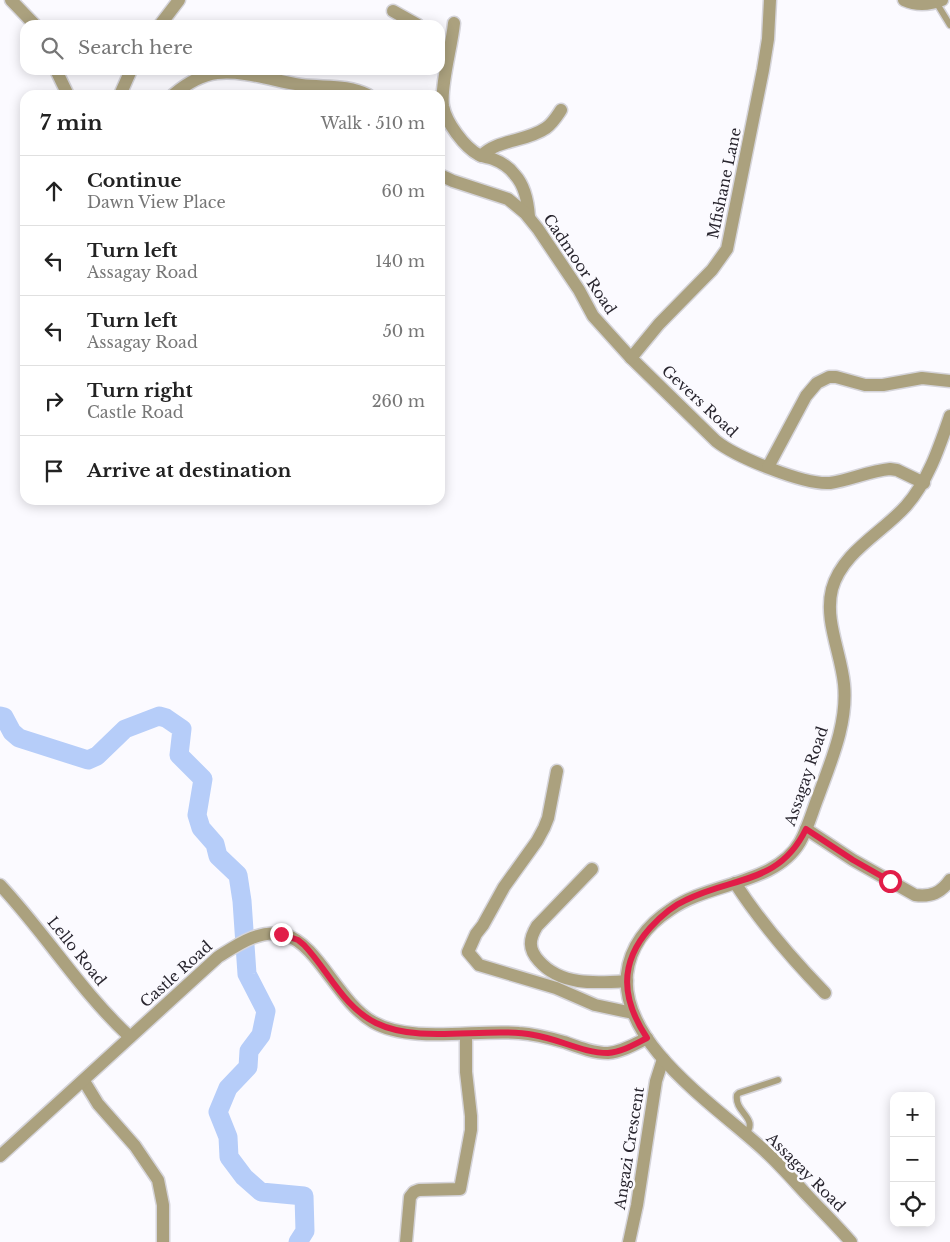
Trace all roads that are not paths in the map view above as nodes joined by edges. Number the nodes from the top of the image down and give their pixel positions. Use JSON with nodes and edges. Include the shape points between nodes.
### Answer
{"nodes":[{"id":1,"x":11,"y":0,"type":"edge"},
{"id":2,"x":179,"y":0,"type":"edge"},
{"id":3,"x":770,"y":0,"type":"edge"},
{"id":4,"x":904,"y":0,"type":"edge"},
{"id":5,"x":939,"y":1,"type":"edge"},
{"id":6,"x":393,"y":11,"type":"dead end"},
{"id":7,"x":30,"y":20,"type":"edge"},
{"id":8,"x":164,"y":20,"type":"edge"},
{"id":9,"x":409,"y":20,"type":"edge"},
{"id":10,"x":454,"y":23,"type":"dead end"},
{"id":11,"x":950,"y":25,"type":"edge"},
{"id":12,"x":445,"y":49,"type":"edge"},
{"id":13,"x":450,"y":55,"type":"junction"},
{"id":14,"x":58,"y":75,"type":"edge"},
{"id":15,"x":129,"y":75,"type":"edge"},
{"id":16,"x":213,"y":75,"type":"edge"},
{"id":17,"x":244,"y":75,"type":"edge"},
{"id":18,"x":66,"y":90,"type":"edge"},
{"id":19,"x":122,"y":90,"type":"edge"},
{"id":20,"x":179,"y":90,"type":"edge"},
{"id":21,"x":354,"y":90,"type":"edge"},
{"id":22,"x":444,"y":90,"type":"edge"},
{"id":23,"x":445,"y":110,"type":"edge"},
{"id":24,"x":561,"y":110,"type":"dead end"},
{"id":25,"x":481,"y":156,"type":"junction"},
{"id":26,"x":445,"y":177,"type":"edge"},
{"id":27,"x":530,"y":217,"type":"junction"},
{"id":28,"x":631,"y":358,"type":"junction"},
{"id":29,"x":950,"y":381,"type":"edge"},
{"id":30,"x":950,"y":416,"type":"edge"},
{"id":31,"x":768,"y":467,"type":"junction"},
{"id":32,"x":924,"y":483,"type":"junction"},
{"id":33,"x":557,"y":771,"type":"dead end"},
{"id":34,"x":806,"y":829,"type":"junction"},
{"id":35,"x":592,"y":869,"type":"dead end"},
{"id":36,"x":950,"y":880,"type":"edge"},
{"id":37,"x":735,"y":883,"type":"junction"},
{"id":38,"x":0,"y":885,"type":"edge"},
{"id":39,"x":627,"y":982,"type":"junction"},
{"id":40,"x":825,"y":993,"type":"dead end"},
{"id":41,"x":633,"y":1013,"type":"junction"},
{"id":42,"x":466,"y":1034,"type":"junction"},
{"id":43,"x":130,"y":1037,"type":"junction"},
{"id":44,"x":647,"y":1038,"type":"junction"},
{"id":45,"x":663,"y":1059,"type":"junction"},
{"id":46,"x":84,"y":1080,"type":"junction"},
{"id":47,"x":778,"y":1080,"type":"dead end"},
{"id":48,"x":746,"y":1135,"type":"junction"},
{"id":49,"x":0,"y":1156,"type":"edge"},
{"id":50,"x":164,"y":1242,"type":"edge"},
{"id":51,"x":406,"y":1242,"type":"edge"},
{"id":52,"x":629,"y":1242,"type":"edge"},
{"id":53,"x":851,"y":1242,"type":"edge"}],
"edges":[{"from":1,"to":7,"type":"street"},
{"from":2,"to":8,"type":"street"},
{"from":3,"to":28,"type":"street","name":"Mfishane Lane","via":[[768,39],[727,249],[712,270]]},
{"from":4,"to":5,"type":"street","via":[[920,5]]},
{"from":5,"to":11,"type":"lane"},
{"from":6,"to":9,"type":"street"},
{"from":10,"to":13,"type":"street"},
{"from":12,"to":13,"type":"street"},
{"from":13,"to":22,"type":"street"},
{"from":14,"to":18,"type":"street"},
{"from":15,"to":19,"type":"street"},
{"from":16,"to":20,"type":"street","via":[[196,79]]},
{"from":17,"to":21,"type":"street"},
{"from":23,"to":25,"type":"street","via":[[464,144]]},
{"from":24,"to":25,"type":"street","via":[[542,131],[495,146]]},
{"from":25,"to":27,"type":"street","via":[[509,169],[518,179],[528,201]]},
{"from":26,"to":27,"type":"street","name":"Cadmoor Road","via":[[508,199]]},
{"from":27,"to":28,"type":"street","name":"Cadmoor Road","via":[[593,316]]},
{"from":28,"to":31,"type":"street","name":"Gevers Road","via":[[721,445]]},
{"from":29,"to":31,"type":"street","via":[[922,378],[865,385],[836,377],[823,379],[806,396]]},
{"from":30,"to":32,"type":"street","name":"Assagay Road"},
{"from":31,"to":32,"type":"street","name":"Gevers Road","via":[[816,483],[841,481],[890,469]]},
{"from":32,"to":34,"type":"street","name":"Assagay Road","via":[[906,507],[854,554],[832,588],[830,611],[844,685],[844,711],[835,748]]},
{"from":33,"to":41,"type":"street","via":[[544,828],[504,887],[468,952],[479,965],[556,988],[596,1005]]},
{"from":34,"to":36,"type":"street","via":[[915,895],[936,894]]},
{"from":34,"to":37,"type":"street","name":"Assagay Road","via":[[799,843],[781,862]]},
{"from":35,"to":39,"type":"street","via":[[537,926],[531,936],[534,957],[562,977],[596,983]]},
{"from":37,"to":39,"type":"street","name":"Assagay Road","via":[[685,900],[655,922],[638,940],[632,952]]},
{"from":37,"to":40,"type":"street","via":[[774,936]]},
{"from":38,"to":43,"type":"street","name":"Lello Road"},
{"from":39,"to":41,"type":"street","name":"Assagay Road"},
{"from":41,"to":44,"type":"street","name":"Assagay Road"},
{"from":42,"to":43,"type":"street","name":"Castle Road","via":[[411,1032],[374,1022],[348,1002],[298,940],[275,933],[251,938],[218,957]]},
{"from":42,"to":44,"type":"street","name":"Castle Road","via":[[519,1033],[607,1053],[620,1051]]},
{"from":42,"to":51,"type":"street","via":[[471,1116],[459,1190],[414,1192],[410,1197]]},
{"from":43,"to":46,"type":"street","name":"Castle Road"},
{"from":44,"to":45,"type":"street","name":"Assagay Road"},
{"from":45,"to":48,"type":"street","name":"Assagay Road"},
{"from":45,"to":52,"type":"street","name":"Angazi Crescent","via":[[656,1081]]},
{"from":46,"to":49,"type":"street","name":"Castle Road"},
{"from":46,"to":50,"type":"street","via":[[98,1104],[135,1146],[158,1180],[163,1205]]},
{"from":47,"to":48,"type":"lane","via":[[737,1095],[736,1102],[751,1124]]},
{"from":48,"to":53,"type":"street","name":"Assagay Road"}]}
